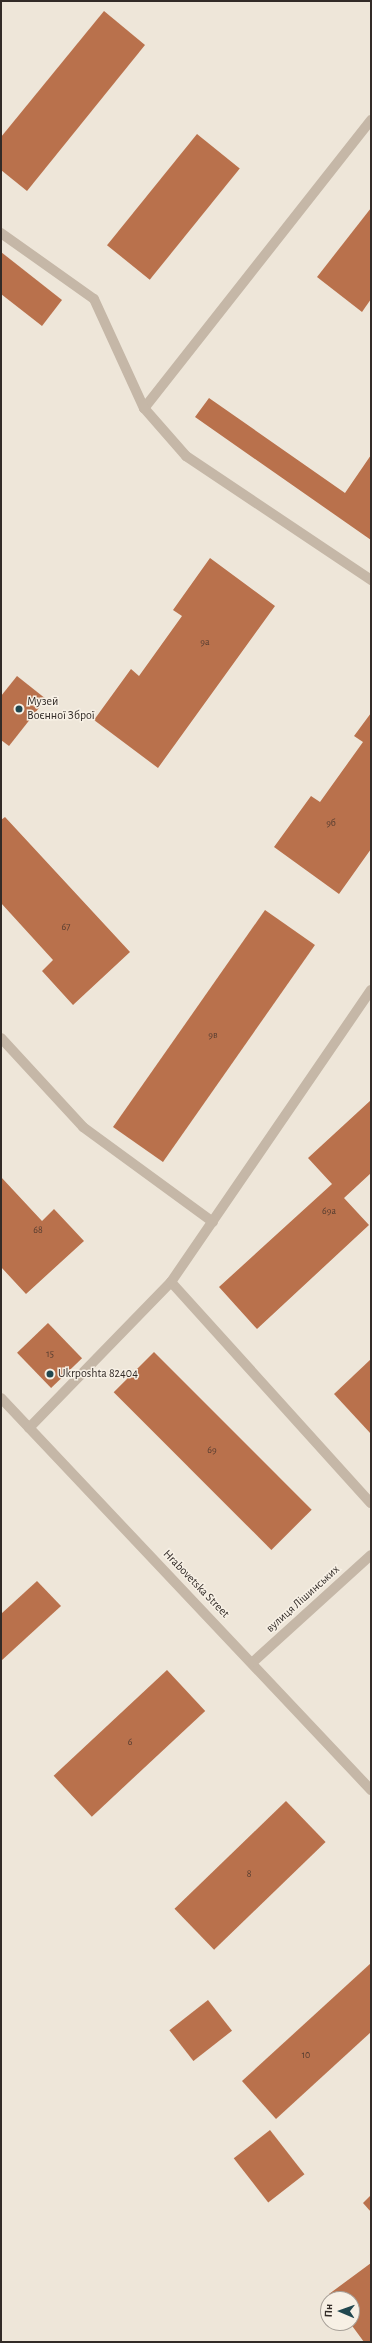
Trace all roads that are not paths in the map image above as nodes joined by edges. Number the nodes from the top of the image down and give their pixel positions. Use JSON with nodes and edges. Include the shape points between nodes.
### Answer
{"nodes":[{"id":1,"x":371,"y":120,"type":"edge"},
{"id":2,"x":1,"y":233,"type":"edge"},
{"id":3,"x":144,"y":408,"type":"junction"},
{"id":4,"x":371,"y":580,"type":"edge"},
{"id":5,"x":371,"y":990,"type":"edge"},
{"id":6,"x":1,"y":1038,"type":"edge"},
{"id":7,"x":213,"y":1222,"type":"junction"},
{"id":8,"x":172,"y":1282,"type":"junction"},
{"id":9,"x":1,"y":1398,"type":"edge"},
{"id":10,"x":30,"y":1428,"type":"junction"},
{"id":11,"x":371,"y":1503,"type":"edge"},
{"id":12,"x":371,"y":1555,"type":"edge"},
{"id":13,"x":253,"y":1662,"type":"junction"},
{"id":14,"x":371,"y":1790,"type":"edge"}],
"edges":[{"from":1,"to":3,"type":"street"},
{"from":2,"to":3,"type":"street","via":[[94,299]]},
{"from":3,"to":4,"type":"street","via":[[186,456]]},
{"from":5,"to":7,"type":"street"},
{"from":6,"to":7,"type":"street","via":[[83,1128]]},
{"from":7,"to":8,"type":"street"},
{"from":8,"to":10,"type":"street"},
{"from":8,"to":11,"type":"street"},
{"from":9,"to":10,"type":"street","name":"Hrabovetska Street"},
{"from":10,"to":13,"type":"street","name":"Hrabovetska Street"},
{"from":12,"to":13,"type":"street","name":"вулиця Лішинських"},
{"from":13,"to":14,"type":"street","name":"Hrabovetska Street"}]}
